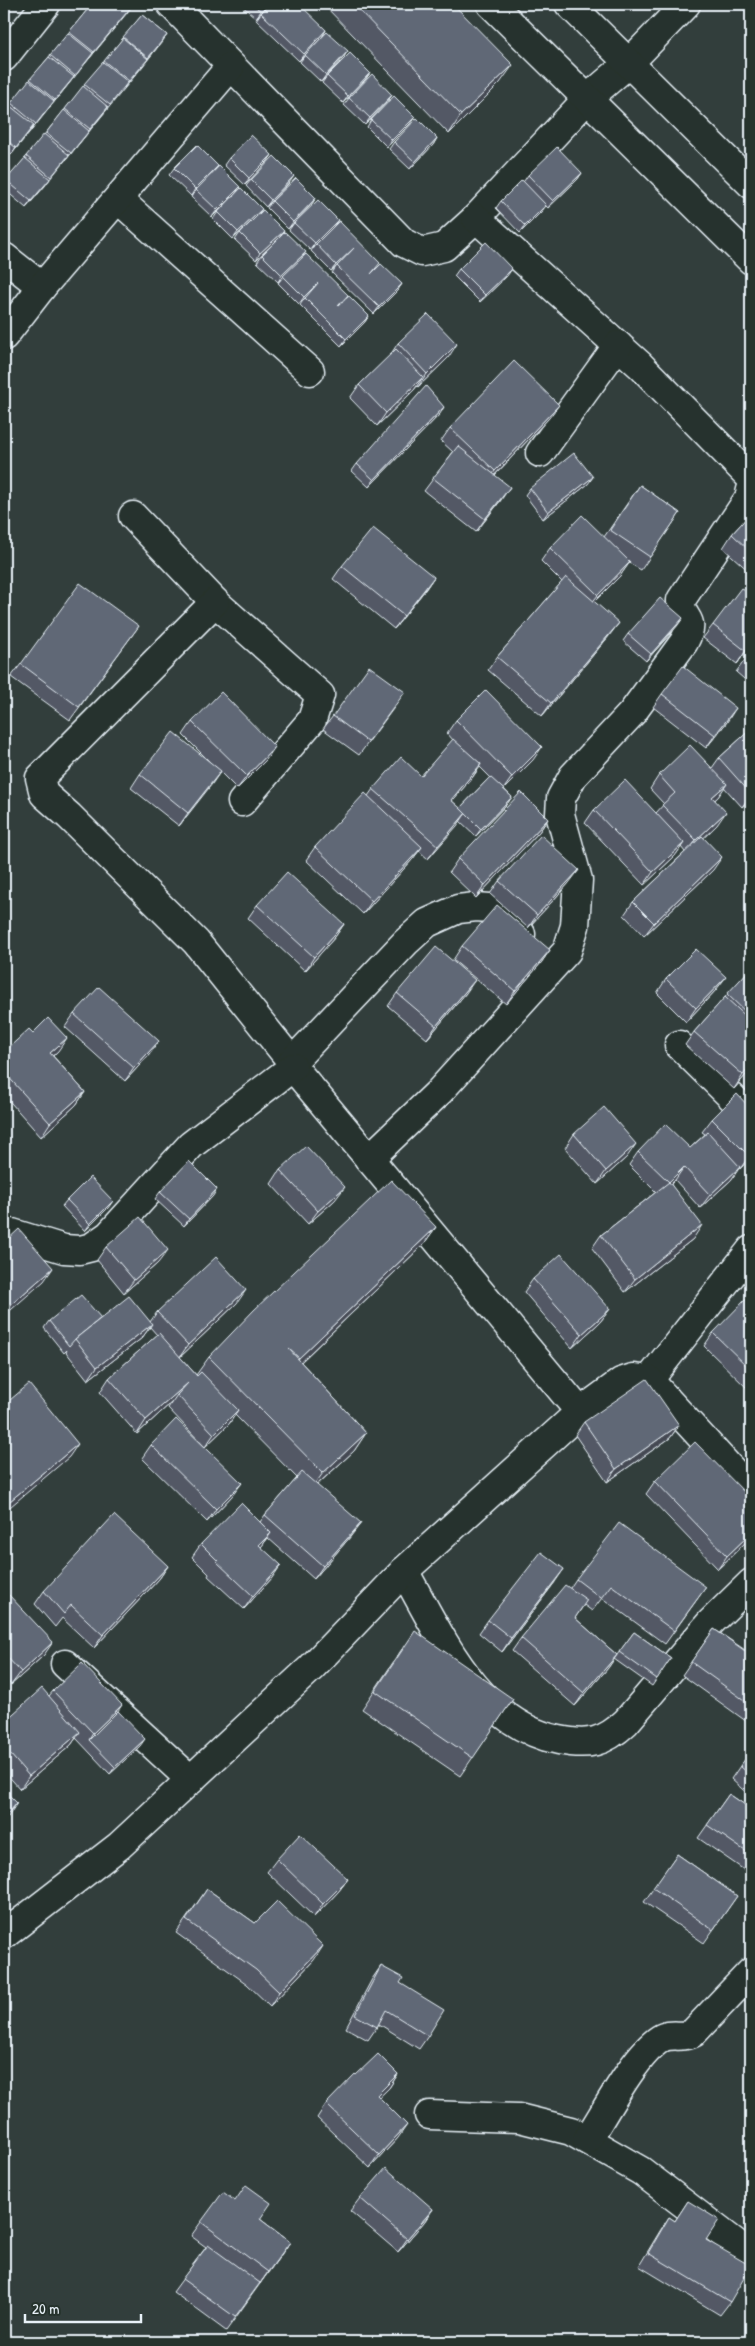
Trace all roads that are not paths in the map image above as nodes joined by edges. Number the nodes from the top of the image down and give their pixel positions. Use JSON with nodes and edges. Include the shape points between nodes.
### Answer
{"nodes":[{"id":1,"x":46,"y":4,"type":"edge"},
{"id":2,"x":171,"y":4,"type":"edge"},
{"id":3,"x":491,"y":4,"type":"edge"},
{"id":4,"x":570,"y":4,"type":"edge"},
{"id":5,"x":686,"y":4,"type":"edge"},
{"id":6,"x":4,"y":56,"type":"edge"},
{"id":7,"x":629,"y":63,"type":"junction"},
{"id":8,"x":230,"y":67,"type":"junction"},
{"id":9,"x":588,"y":99,"type":"junction"},
{"id":10,"x":751,"y":184,"type":"edge"},
{"id":11,"x":118,"y":199,"type":"junction"},
{"id":12,"x":476,"y":218,"type":"junction"},
{"id":13,"x":4,"y":257,"type":"edge"},
{"id":14,"x":751,"y":260,"type":"edge"},
{"id":15,"x":42,"y":287,"type":"junction"},
{"id":16,"x":4,"y":336,"type":"edge"},
{"id":17,"x":618,"y":345,"type":"junction"},
{"id":18,"x":310,"y":371,"type":"dead end"},
{"id":19,"x":540,"y":453,"type":"dead end"},
{"id":20,"x":751,"y":478,"type":"edge"},
{"id":21,"x":751,"y":490,"type":"edge"},
{"id":22,"x":133,"y":516,"type":"dead end"},
{"id":23,"x":216,"y":602,"type":"junction"},
{"id":24,"x":242,"y":802,"type":"dead end"},
{"id":25,"x":556,"y":964,"type":"junction"},
{"id":26,"x":679,"y":1045,"type":"dead end"},
{"id":27,"x":292,"y":1065,"type":"junction"},
{"id":28,"x":751,"y":1116,"type":"edge"},
{"id":29,"x":369,"y":1159,"type":"junction"},
{"id":30,"x":4,"y":1235,"type":"edge"},
{"id":31,"x":751,"y":1250,"type":"edge"},
{"id":32,"x":649,"y":1380,"type":"junction"},
{"id":33,"x":580,"y":1412,"type":"junction"},
{"id":34,"x":750,"y":1486,"type":"edge"},
{"id":35,"x":404,"y":1572,"type":"junction"},
{"id":36,"x":751,"y":1582,"type":"edge"},
{"id":37,"x":65,"y":1664,"type":"dead end"},
{"id":38,"x":191,"y":1780,"type":"junction"},
{"id":39,"x":4,"y":1935,"type":"edge"},
{"id":40,"x":751,"y":1972,"type":"edge"},
{"id":41,"x":429,"y":2115,"type":"dead end"},
{"id":42,"x":587,"y":2140,"type":"junction"},
{"id":43,"x":751,"y":2254,"type":"edge"}],
"edges":[{"from":1,"to":6,"type":"street"},
{"from":2,"to":8,"type":"street"},
{"from":3,"to":9,"type":"street"},
{"from":4,"to":7,"type":"street"},
{"from":5,"to":7,"type":"street"},
{"from":7,"to":9,"type":"street"},
{"from":7,"to":10,"type":"street"},
{"from":8,"to":11,"type":"street"},
{"from":8,"to":12,"type":"street","via":[[404,243],[422,252],[444,246]]},
{"from":9,"to":12,"type":"street"},
{"from":9,"to":14,"type":"street"},
{"from":11,"to":15,"type":"street"},
{"from":11,"to":18,"type":"street"},
{"from":12,"to":17,"type":"street"},
{"from":13,"to":15,"type":"street"},
{"from":15,"to":16,"type":"street"},
{"from":17,"to":19,"type":"street"},
{"from":17,"to":20,"type":"street"},
{"from":21,"to":25,"type":"street","via":[[749,498],[681,600],[690,622],[684,642],[632,712],[573,776],[561,798],[560,814],[578,880],[575,926],[567,951]]},
{"from":22,"to":23,"type":"street"},
{"from":23,"to":24,"type":"street","via":[[320,695],[312,720]]},
{"from":23,"to":27,"type":"street","via":[[40,778],[44,794],[196,942]]},
{"from":25,"to":27,"type":"street","via":[[490,908],[458,909],[439,916],[427,922],[406,942]]},
{"from":25,"to":29,"type":"street","via":[[438,1092]]},
{"from":26,"to":28,"type":"street"},
{"from":27,"to":29,"type":"street"},
{"from":27,"to":30,"type":"street","via":[[191,1145],[109,1234],[92,1247],[64,1249],[12,1233]]},
{"from":29,"to":33,"type":"street"},
{"from":31,"to":32,"type":"street"},
{"from":32,"to":33,"type":"street","via":[[633,1378],[621,1382]]},
{"from":32,"to":34,"type":"street"},
{"from":33,"to":35,"type":"street"},
{"from":35,"to":36,"type":"street","via":[[448,1648],[479,1693],[527,1730],[575,1743],[599,1741],[613,1735],[710,1623]]},
{"from":35,"to":38,"type":"street","via":[[310,1668]]},
{"from":37,"to":38,"type":"street"},
{"from":38,"to":39,"type":"street","via":[[119,1846]]},
{"from":40,"to":42,"type":"street","via":[[694,2033],[687,2037],[673,2035],[661,2039],[644,2055]]},
{"from":41,"to":42,"type":"street","via":[[519,2118],[551,2124]]},
{"from":42,"to":43,"type":"street","via":[[641,2172]]}]}
